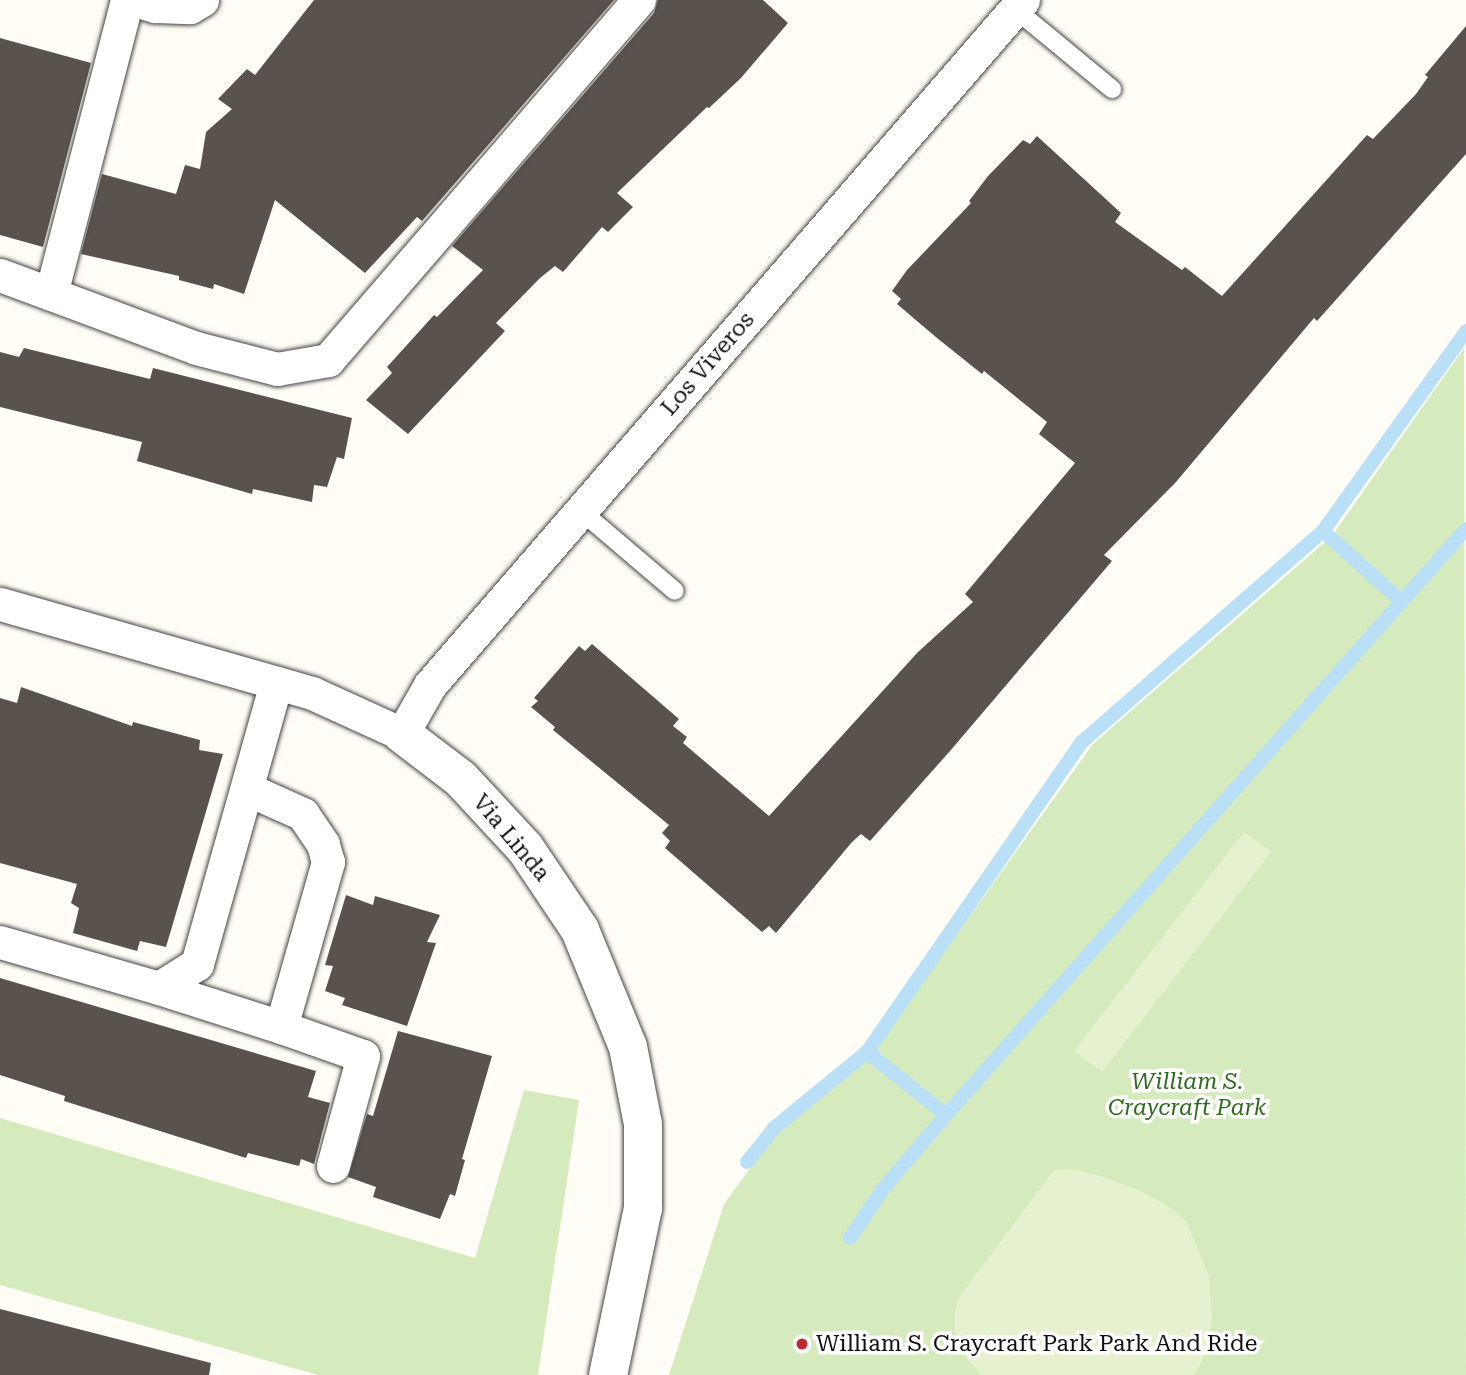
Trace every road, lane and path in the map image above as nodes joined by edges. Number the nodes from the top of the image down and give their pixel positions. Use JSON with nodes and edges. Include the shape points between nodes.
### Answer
{"nodes":[{"id":1,"x":127,"y":0,"type":"edge"},
{"id":2,"x":135,"y":0,"type":"edge"},
{"id":3,"x":639,"y":0,"type":"edge"},
{"id":4,"x":196,"y":4,"type":"edge"},
{"id":5,"x":1019,"y":4,"type":"edge"},
{"id":6,"x":1112,"y":89,"type":"dead end"},
{"id":7,"x":0,"y":275,"type":"edge"},
{"id":8,"x":51,"y":294,"type":"junction"},
{"id":9,"x":581,"y":511,"type":"junction"},
{"id":10,"x":676,"y":591,"type":"dead end"},
{"id":11,"x":0,"y":604,"type":"edge"},
{"id":12,"x":276,"y":683,"type":"junction"},
{"id":13,"x":402,"y":734,"type":"junction"},
{"id":14,"x":247,"y":789,"type":"junction"},
{"id":15,"x":0,"y":942,"type":"edge"},
{"id":16,"x":159,"y":988,"type":"junction"},
{"id":17,"x":281,"y":1027,"type":"junction"},
{"id":18,"x":333,"y":1166,"type":"dead end"},
{"id":19,"x":608,"y":1375,"type":"edge"}],
"edges":[{"from":1,"to":8,"type":"street"},
{"from":2,"to":4,"type":"street","via":[[155,6]]},
{"from":3,"to":8,"type":"street","via":[[328,360],[277,369],[196,348]]},
{"from":5,"to":6,"type":"lane"},
{"from":5,"to":9,"type":"street","name":"Los Viveros"},
{"from":7,"to":8,"type":"street"},
{"from":9,"to":10,"type":"lane"},
{"from":9,"to":13,"type":"street","name":"Los Viveros","via":[[430,685]]},
{"from":11,"to":12,"type":"street","name":"Via Linda"},
{"from":12,"to":13,"type":"street","name":"Via Linda"},
{"from":12,"to":14,"type":"street"},
{"from":13,"to":19,"type":"street","name":"Via Linda","via":[[461,779],[525,848],[580,930],[628,1047],[643,1124],[643,1208]]},
{"from":14,"to":16,"type":"street","via":[[197,964]]},
{"from":14,"to":17,"type":"street","via":[[303,814],[323,844],[328,862]]},
{"from":15,"to":16,"type":"street"},
{"from":16,"to":17,"type":"street"},
{"from":17,"to":18,"type":"street","via":[[363,1056]]}]}
